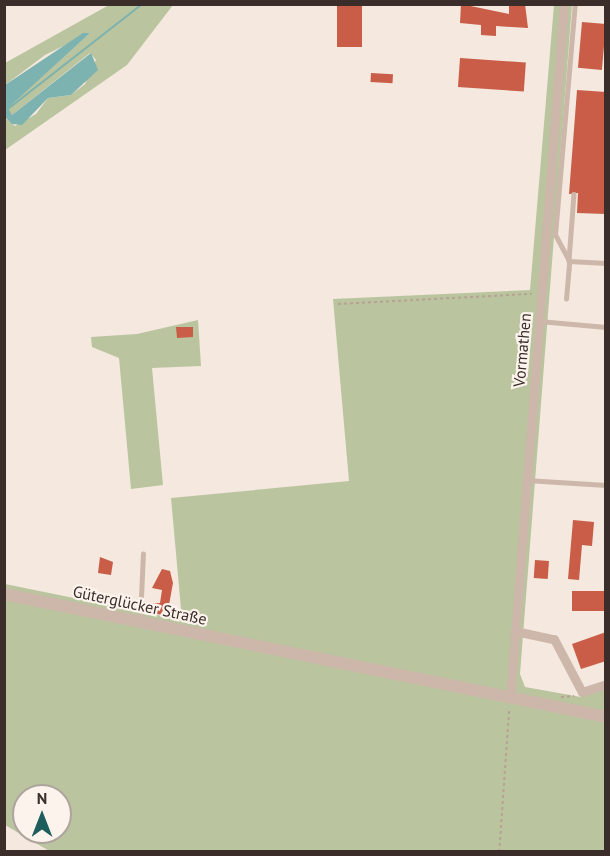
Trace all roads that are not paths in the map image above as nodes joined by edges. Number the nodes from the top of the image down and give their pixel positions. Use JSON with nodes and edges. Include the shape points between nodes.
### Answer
{"nodes":[{"id":1,"x":564,"y":4,"type":"edge"},
{"id":2,"x":575,"y":4,"type":"edge"},
{"id":3,"x":574,"y":194,"type":"dead end"},
{"id":4,"x":569,"y":261,"type":"junction"},
{"id":5,"x":606,"y":263,"type":"edge"},
{"id":6,"x":566,"y":299,"type":"dead end"},
{"id":7,"x":539,"y":321,"type":"junction"},
{"id":8,"x":606,"y":327,"type":"edge"},
{"id":9,"x":526,"y":480,"type":"junction"},
{"id":10,"x":606,"y":485,"type":"edge"},
{"id":11,"x":143,"y":554,"type":"dead end"},
{"id":12,"x":4,"y":594,"type":"edge"},
{"id":13,"x":140,"y":622,"type":"junction"},
{"id":14,"x":515,"y":631,"type":"junction"},
{"id":15,"x":606,"y":684,"type":"edge"},
{"id":16,"x":510,"y":698,"type":"junction"},
{"id":17,"x":606,"y":717,"type":"edge"}],
"edges":[{"from":1,"to":7,"type":"street","name":"Vormathen"},
{"from":2,"to":4,"type":"lane","via":[[555,236]]},
{"from":3,"to":4,"type":"lane"},
{"from":4,"to":5,"type":"lane"},
{"from":4,"to":6,"type":"lane"},
{"from":7,"to":8,"type":"lane"},
{"from":7,"to":9,"type":"street","name":"Vormathen"},
{"from":9,"to":10,"type":"lane"},
{"from":9,"to":14,"type":"street","name":"Vormathen"},
{"from":11,"to":13,"type":"lane"},
{"from":12,"to":13,"type":"street","name":"Güterglücker Straße"},
{"from":13,"to":16,"type":"street","name":"Güterglücker Straße"},
{"from":14,"to":15,"type":"street","via":[[554,639],[582,692]]},
{"from":14,"to":16,"type":"street","name":"Vormathen"},
{"from":16,"to":17,"type":"street"}]}
